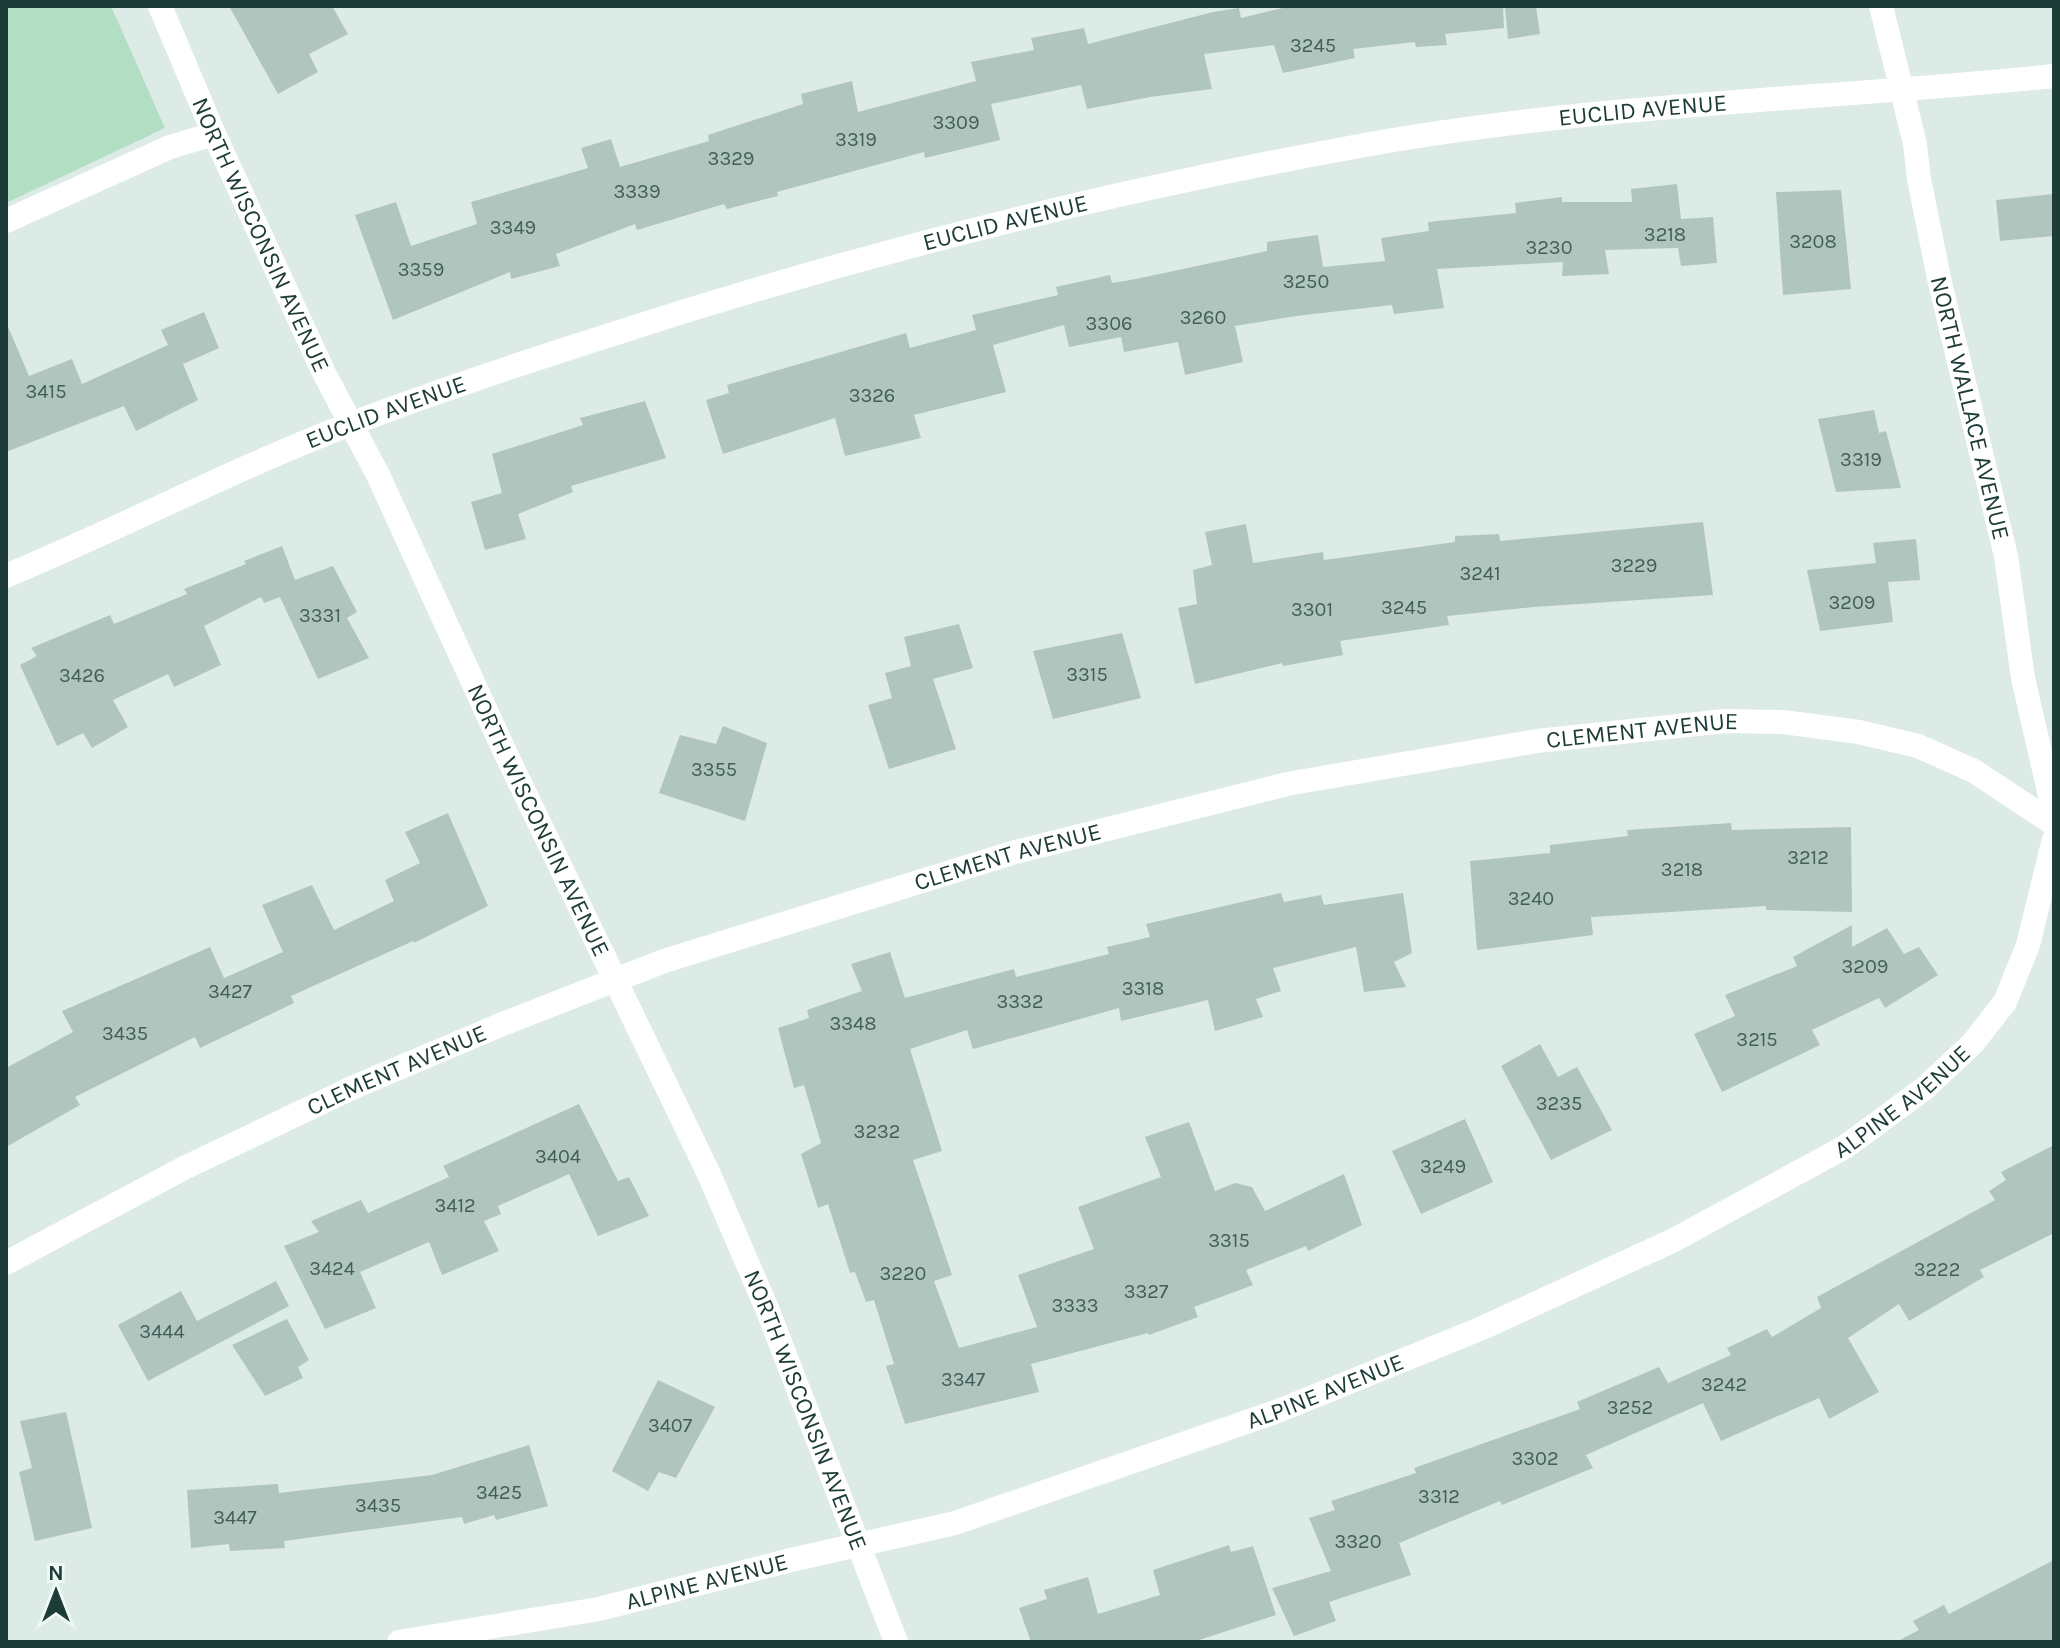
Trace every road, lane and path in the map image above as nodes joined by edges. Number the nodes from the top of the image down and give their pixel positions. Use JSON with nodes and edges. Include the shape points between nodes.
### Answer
{"nodes":[{"id":1,"x":160,"y":6,"type":"edge"},
{"id":2,"x":1881,"y":6,"type":"edge"},
{"id":3,"x":2054,"y":76,"type":"edge"},
{"id":4,"x":1900,"y":88,"type":"junction"},
{"id":5,"x":214,"y":134,"type":"junction"},
{"id":6,"x":6,"y":221,"type":"edge"},
{"id":7,"x":349,"y":425,"type":"junction"},
{"id":8,"x":6,"y":576,"type":"edge"},
{"id":9,"x":2054,"y":813,"type":"edge"},
{"id":10,"x":2054,"y":824,"type":"edge"},
{"id":11,"x":2054,"y":839,"type":"edge"},
{"id":12,"x":613,"y":979,"type":"junction"},
{"id":13,"x":6,"y":1263,"type":"edge"},
{"id":14,"x":860,"y":1547,"type":"junction"},
{"id":15,"x":399,"y":1642,"type":"edge"},
{"id":16,"x":896,"y":1642,"type":"edge"}],
"edges":[{"from":1,"to":5,"type":"street","name":"NORTH WISCONSIN AVENUE"},
{"from":2,"to":4,"type":"street","name":"NORTH WALLACE AVENUE"},
{"from":3,"to":4,"type":"street","name":"EUCLID AVENUE"},
{"from":4,"to":7,"type":"street","name":"EUCLID AVENUE","via":[[1510,123],[1356,146],[1052,209],[737,294]]},
{"from":4,"to":9,"type":"street","name":"NORTH WALLACE AVENUE","via":[[1940,283],[2006,556],[2023,678]]},
{"from":5,"to":6,"type":"street","via":[[170,147]]},
{"from":5,"to":7,"type":"street","name":"NORTH WISCONSIN AVENUE"},
{"from":7,"to":8,"type":"street","name":"EUCLID AVENUE"},
{"from":7,"to":12,"type":"street","name":"NORTH WISCONSIN AVENUE","via":[[378,475]]},
{"from":10,"to":12,"type":"street","name":"CLEMENT AVENUE","via":[[1974,771],[1918,746],[1783,722],[1709,722],[1537,741],[1287,784],[1012,853]]},
{"from":11,"to":14,"type":"street","name":"ALPINE AVENUE","via":[[2028,945],[2005,1002],[1973,1043],[1925,1088],[1845,1147],[1672,1241],[1480,1329],[1278,1411],[955,1523]]},
{"from":12,"to":13,"type":"street","name":"CLEMENT AVENUE","via":[[354,1087],[184,1168]]},
{"from":12,"to":14,"type":"street","name":"NORTH WISCONSIN AVENUE","via":[[708,1172]]},
{"from":14,"to":15,"type":"street","name":"ALPINE AVENUE","via":[[599,1609]]},
{"from":14,"to":16,"type":"street","name":"NORTH WISCONSIN AVENUE"}]}
